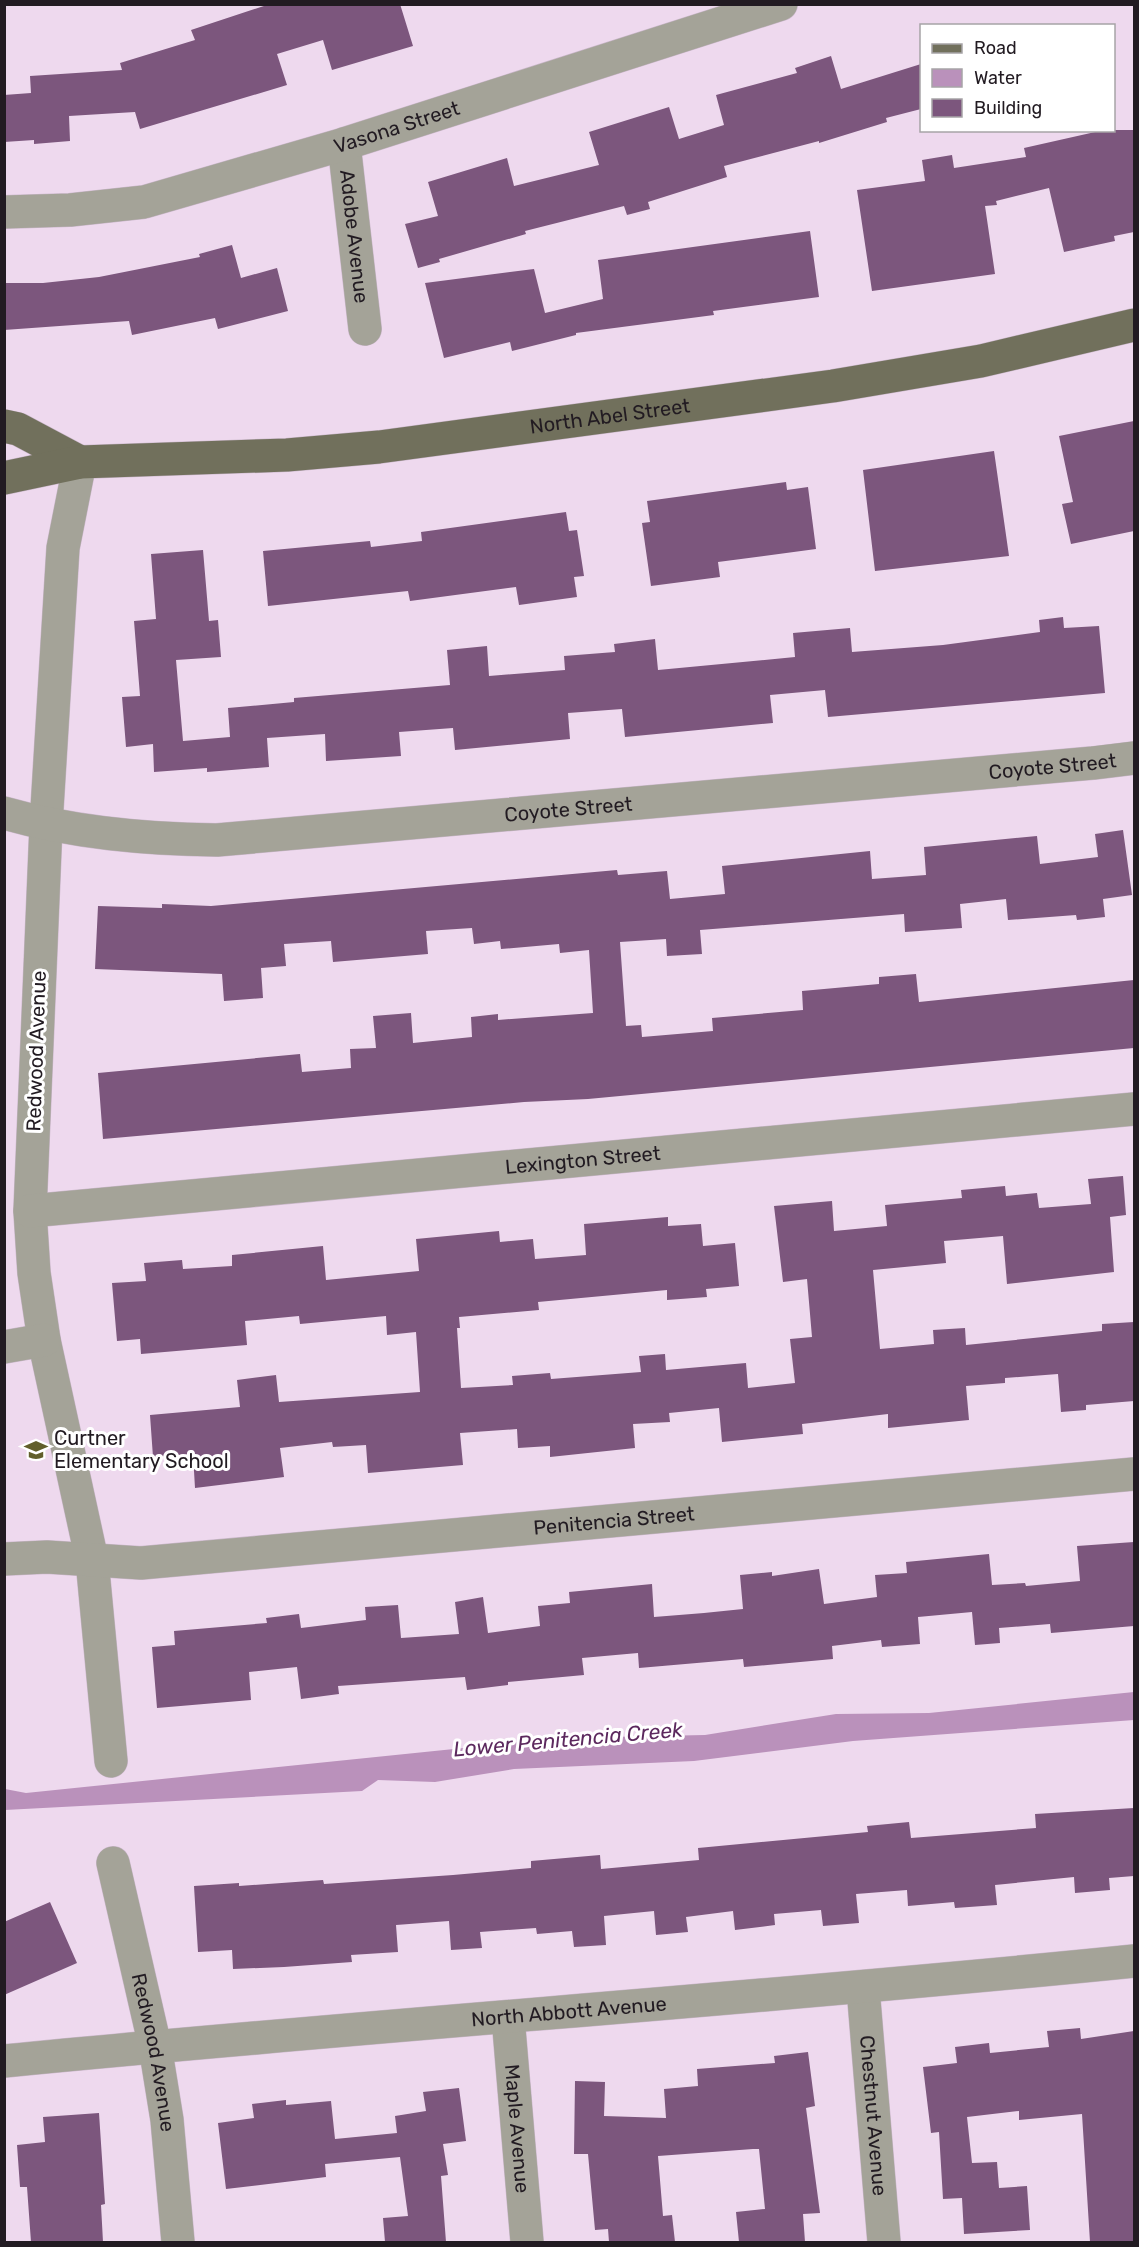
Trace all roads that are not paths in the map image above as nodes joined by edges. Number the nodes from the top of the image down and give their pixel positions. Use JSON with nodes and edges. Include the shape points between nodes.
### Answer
{"nodes":[{"id":1,"x":781,"y":4,"type":"edge"},
{"id":2,"x":344,"y":144,"type":"junction"},
{"id":3,"x":4,"y":212,"type":"edge"},
{"id":4,"x":1134,"y":325,"type":"edge"},
{"id":5,"x":365,"y":329,"type":"dead end"},
{"id":6,"x":4,"y":426,"type":"edge"},
{"id":7,"x":80,"y":462,"type":"junction"},
{"id":8,"x":4,"y":478,"type":"edge"},
{"id":9,"x":1134,"y":758,"type":"edge"},
{"id":10,"x":4,"y":813,"type":"edge"},
{"id":11,"x":46,"y":825,"type":"junction"},
{"id":12,"x":1134,"y":1109,"type":"edge"},
{"id":13,"x":30,"y":1211,"type":"junction"},
{"id":14,"x":44,"y":1340,"type":"junction"},
{"id":15,"x":4,"y":1347,"type":"edge"},
{"id":16,"x":1134,"y":1474,"type":"edge"},
{"id":17,"x":4,"y":1559,"type":"edge"},
{"id":18,"x":92,"y":1560,"type":"junction"},
{"id":19,"x":111,"y":1761,"type":"dead end"},
{"id":20,"x":113,"y":1863,"type":"dead end"},
{"id":21,"x":1134,"y":1961,"type":"edge"},
{"id":22,"x":863,"y":1988,"type":"junction"},
{"id":23,"x":508,"y":2017,"type":"junction"},
{"id":24,"x":155,"y":2046,"type":"junction"},
{"id":25,"x":4,"y":2061,"type":"edge"},
{"id":26,"x":178,"y":2242,"type":"edge"},
{"id":27,"x":526,"y":2242,"type":"edge"},
{"id":28,"x":884,"y":2242,"type":"edge"}],
"edges":[{"from":1,"to":2,"type":"street","name":"Vasona Street"},
{"from":2,"to":3,"type":"street","name":"Vasona Street","via":[[144,202]]},
{"from":2,"to":5,"type":"street","name":"Adobe Avenue"},
{"from":4,"to":7,"type":"main road","name":"North Abel Street","via":[[981,361],[833,386],[391,446]]},
{"from":6,"to":7,"type":"main road","via":[[18,429]]},
{"from":7,"to":8,"type":"main road","name":"North Abel Street"},
{"from":7,"to":11,"type":"street","name":"Redwood Avenue","via":[[63,548]]},
{"from":9,"to":11,"type":"street","name":"Coyote Street","via":[[217,840],[122,836]]},
{"from":10,"to":11,"type":"street","name":"Coyote Street"},
{"from":11,"to":13,"type":"street","name":"Redwood Avenue"},
{"from":12,"to":13,"type":"street","name":"Lexington Street"},
{"from":13,"to":14,"type":"street","name":"Redwood Avenue"},
{"from":14,"to":15,"type":"street"},
{"from":14,"to":18,"type":"street","name":"Redwood Avenue"},
{"from":16,"to":18,"type":"street","name":"Penitencia Street","via":[[141,1563]]},
{"from":17,"to":18,"type":"street","name":"Penitencia Street"},
{"from":18,"to":19,"type":"street","name":"Redwood Avenue"},
{"from":20,"to":24,"type":"street","name":"Redwood Avenue"},
{"from":21,"to":22,"type":"street","name":"North Abbott Avenue"},
{"from":22,"to":23,"type":"street","name":"North Abbott Avenue"},
{"from":22,"to":28,"type":"street","name":"Chestnut Avenue"},
{"from":23,"to":24,"type":"street","name":"North Abbott Avenue"},
{"from":23,"to":27,"type":"street","name":"Maple Avenue"},
{"from":24,"to":25,"type":"street","name":"North Abbott Avenue"},
{"from":24,"to":26,"type":"street","name":"Redwood Avenue","via":[[167,2120]]}]}
